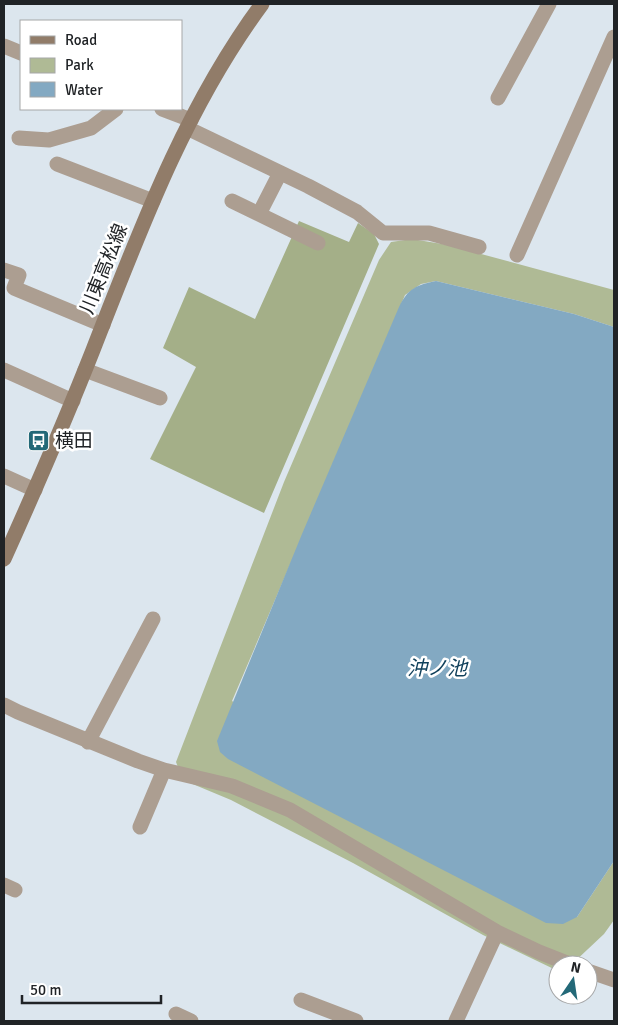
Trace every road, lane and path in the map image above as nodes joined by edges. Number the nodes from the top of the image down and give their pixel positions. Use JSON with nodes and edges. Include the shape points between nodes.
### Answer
{"nodes":[{"id":1,"x":262,"y":4,"type":"edge"},
{"id":2,"x":549,"y":4,"type":"edge"},
{"id":3,"x":614,"y":37,"type":"edge"},
{"id":4,"x":4,"y":46,"type":"edge"},
{"id":5,"x":20,"y":53,"type":"edge"},
{"id":6,"x":498,"y":98,"type":"dead end"},
{"id":7,"x":115,"y":110,"type":"edge"},
{"id":8,"x":164,"y":110,"type":"edge"},
{"id":9,"x":189,"y":124,"type":"junction"},
{"id":10,"x":20,"y":138,"type":"dead end"},
{"id":11,"x":57,"y":164,"type":"dead end"},
{"id":12,"x":280,"y":173,"type":"junction"},
{"id":13,"x":153,"y":200,"type":"junction"},
{"id":14,"x":232,"y":201,"type":"dead end"},
{"id":15,"x":259,"y":214,"type":"junction"},
{"id":16,"x":318,"y":243,"type":"dead end"},
{"id":17,"x":479,"y":247,"type":"dead end"},
{"id":18,"x":517,"y":255,"type":"dead end"},
{"id":19,"x":4,"y":270,"type":"edge"},
{"id":20,"x":103,"y":325,"type":"junction"},
{"id":21,"x":4,"y":370,"type":"edge"},
{"id":22,"x":85,"y":370,"type":"junction"},
{"id":23,"x":160,"y":398,"type":"dead end"},
{"id":24,"x":73,"y":401,"type":"junction"},
{"id":25,"x":4,"y":476,"type":"edge"},
{"id":26,"x":35,"y":490,"type":"junction"},
{"id":27,"x":4,"y":559,"type":"edge"},
{"id":28,"x":153,"y":619,"type":"dead end"},
{"id":29,"x":4,"y":705,"type":"edge"},
{"id":30,"x":88,"y":742,"type":"junction"},
{"id":31,"x":164,"y":770,"type":"junction"},
{"id":32,"x":140,"y":827,"type":"dead end"},
{"id":33,"x":497,"y":932,"type":"junction"},
{"id":34,"x":548,"y":956,"type":"edge"},
{"id":35,"x":598,"y":974,"type":"edge"},
{"id":36,"x":614,"y":980,"type":"edge"},
{"id":37,"x":301,"y":1000,"type":"dead end"},
{"id":38,"x":176,"y":1014,"type":"dead end"},
{"id":39,"x":191,"y":1021,"type":"edge"},
{"id":40,"x":356,"y":1021,"type":"edge"},
{"id":41,"x":456,"y":1021,"type":"edge"}],
"edges":[{"from":1,"to":9,"type":"main road","name":"川東高松線","via":[[217,72]]},
{"from":2,"to":6,"type":"street"},
{"from":3,"to":18,"type":"street"},
{"from":4,"to":5,"type":"street"},
{"from":7,"to":10,"type":"street","via":[[92,128],[49,140]]},
{"from":8,"to":9,"type":"street"},
{"from":9,"to":12,"type":"street"},
{"from":9,"to":13,"type":"main road","name":"川東高松線"},
{"from":11,"to":13,"type":"street"},
{"from":12,"to":15,"type":"street"},
{"from":12,"to":17,"type":"street","via":[[357,212],[383,234],[429,233]]},
{"from":13,"to":20,"type":"main road","name":"川東高松線"},
{"from":14,"to":15,"type":"street"},
{"from":15,"to":16,"type":"street"},
{"from":19,"to":20,"type":"street","via":[[18,275],[14,288]]},
{"from":20,"to":22,"type":"main road","name":"川東高松線"},
{"from":21,"to":24,"type":"street"},
{"from":22,"to":23,"type":"street"},
{"from":22,"to":24,"type":"main road","name":"川東高松線"},
{"from":24,"to":26,"type":"main road","name":"川東高松線"},
{"from":25,"to":26,"type":"street"},
{"from":26,"to":27,"type":"main road","name":"川東高松線"},
{"from":28,"to":30,"type":"street"},
{"from":29,"to":30,"type":"street"},
{"from":30,"to":31,"type":"street"},
{"from":31,"to":32,"type":"street"},
{"from":31,"to":33,"type":"street","via":[[232,786],[290,810]]},
{"from":33,"to":34,"type":"street"},
{"from":33,"to":41,"type":"street"},
{"from":35,"to":36,"type":"street"},
{"from":37,"to":40,"type":"street"},
{"from":38,"to":39,"type":"street"}]}
